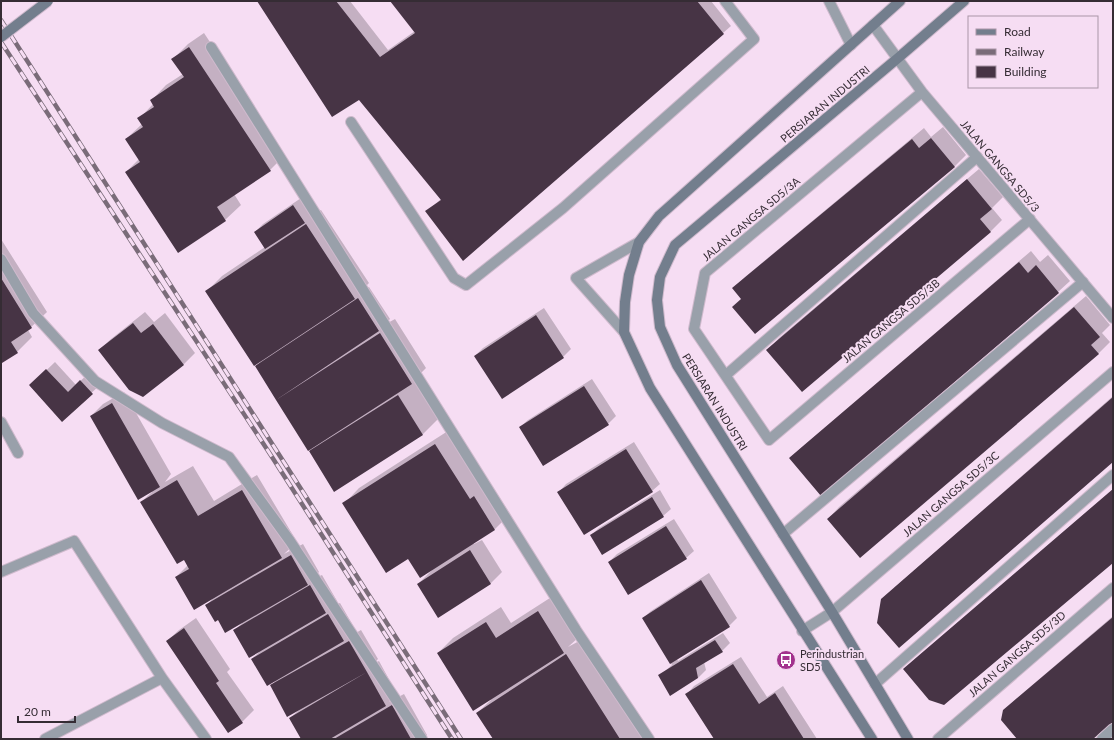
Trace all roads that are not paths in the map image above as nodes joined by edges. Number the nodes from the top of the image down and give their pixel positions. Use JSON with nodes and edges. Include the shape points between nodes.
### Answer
{"nodes":[{"id":1,"x":48,"y":1,"type":"edge"},
{"id":2,"x":725,"y":1,"type":"edge"},
{"id":3,"x":829,"y":1,"type":"edge"},
{"id":4,"x":900,"y":1,"type":"edge"},
{"id":5,"x":964,"y":1,"type":"edge"},
{"id":6,"x":872,"y":25,"type":"junction"},
{"id":7,"x":1,"y":38,"type":"edge"},
{"id":8,"x":851,"y":44,"type":"junction"},
{"id":9,"x":211,"y":47,"type":"dead end"},
{"id":10,"x":898,"y":58,"type":"junction"},
{"id":11,"x":922,"y":92,"type":"junction"},
{"id":12,"x":351,"y":122,"type":"dead end"},
{"id":13,"x":977,"y":156,"type":"junction"},
{"id":14,"x":1030,"y":219,"type":"junction"},
{"id":15,"x":639,"y":242,"type":"junction"},
{"id":16,"x":1,"y":259,"type":"edge"},
{"id":17,"x":1083,"y":282,"type":"junction"},
{"id":18,"x":1113,"y":318,"type":"edge"},
{"id":19,"x":624,"y":332,"type":"junction"},
{"id":20,"x":1113,"y":372,"type":"edge"},
{"id":21,"x":726,"y":375,"type":"junction"},
{"id":22,"x":1,"y":422,"type":"edge"},
{"id":23,"x":769,"y":440,"type":"joint"},
{"id":24,"x":18,"y":453,"type":"dead end"},
{"id":25,"x":1113,"y":475,"type":"edge"},
{"id":26,"x":783,"y":534,"type":"junction"},
{"id":27,"x":1,"y":572,"type":"edge"},
{"id":28,"x":1113,"y":588,"type":"edge"},
{"id":29,"x":832,"y":612,"type":"junction"},
{"id":30,"x":802,"y":631,"type":"junction"},
{"id":31,"x":162,"y":678,"type":"junction"},
{"id":32,"x":875,"y":684,"type":"junction"},
{"id":33,"x":1113,"y":730,"type":"edge"},
{"id":34,"x":944,"y":737,"type":"edge"},
{"id":35,"x":45,"y":739,"type":"edge"},
{"id":36,"x":206,"y":739,"type":"edge"},
{"id":37,"x":422,"y":739,"type":"edge"},
{"id":38,"x":650,"y":739,"type":"edge"},
{"id":39,"x":872,"y":739,"type":"edge"},
{"id":40,"x":908,"y":739,"type":"edge"},
{"id":41,"x":1102,"y":739,"type":"edge"}],
"edges":[{"from":1,"to":7,"type":"street","bridge":true},
{"from":2,"to":12,"type":"street","via":[[754,39],[563,208],[466,285],[454,278]]},
{"from":3,"to":8,"type":"street"},
{"from":4,"to":6,"type":"street"},
{"from":5,"to":10,"type":"street","name":"PERSIARAN INDUSTRI"},
{"from":6,"to":8,"type":"street"},
{"from":6,"to":10,"type":"street","name":"JALAN GANGSA SD5/3"},
{"from":8,"to":15,"type":"street","via":[[659,216]]},
{"from":9,"to":38,"type":"street","via":[[576,630]]},
{"from":10,"to":11,"type":"street","name":"JALAN GANGSA SD5/3"},
{"from":10,"to":26,"type":"street","name":"PERSIARAN INDUSTRI","via":[[675,245],[660,277],[657,300],[660,327],[677,365]]},
{"from":11,"to":13,"type":"street","name":"JALAN GANGSA SD5/3"},
{"from":11,"to":21,"type":"street","name":"JALAN GANGSA SD5/3A","via":[[705,273],[694,329]]},
{"from":13,"to":14,"type":"street","name":"JALAN GANGSA SD5/3"},
{"from":13,"to":21,"type":"street"},
{"from":14,"to":17,"type":"street","name":"JALAN GANGSA SD5/3"},
{"from":14,"to":23,"type":"street","name":"JALAN GANGSA SD5/3B"},
{"from":15,"to":19,"type":"street","via":[[629,275]]},
{"from":15,"to":19,"type":"street","via":[[576,278]]},
{"from":16,"to":37,"type":"street","via":[[33,312],[95,381],[162,423],[229,457],[290,541]]},
{"from":17,"to":18,"type":"street","name":"JALAN GANGSA SD5/3"},
{"from":17,"to":26,"type":"street"},
{"from":19,"to":30,"type":"street","via":[[650,388]]},
{"from":20,"to":29,"type":"street","name":"JALAN GANGSA SD5/3C"},
{"from":21,"to":23,"type":"street","name":"JALAN GANGSA SD5/3A"},
{"from":22,"to":24,"type":"street"},
{"from":25,"to":32,"type":"street"},
{"from":26,"to":29,"type":"street","name":"PERSIARAN INDUSTRI"},
{"from":27,"to":31,"type":"street","via":[[74,541]]},
{"from":28,"to":34,"type":"street","name":"JALAN GANGSA SD5/3D"},
{"from":29,"to":30,"type":"street","name":"JALAN GANGSA SD5/3C"},
{"from":29,"to":32,"type":"street","name":"PERSIARAN INDUSTRI"},
{"from":30,"to":39,"type":"street"},
{"from":31,"to":35,"type":"street"},
{"from":31,"to":36,"type":"street"},
{"from":32,"to":40,"type":"street","name":"PERSIARAN INDUSTRI"},
{"from":33,"to":41,"type":"street"}]}
